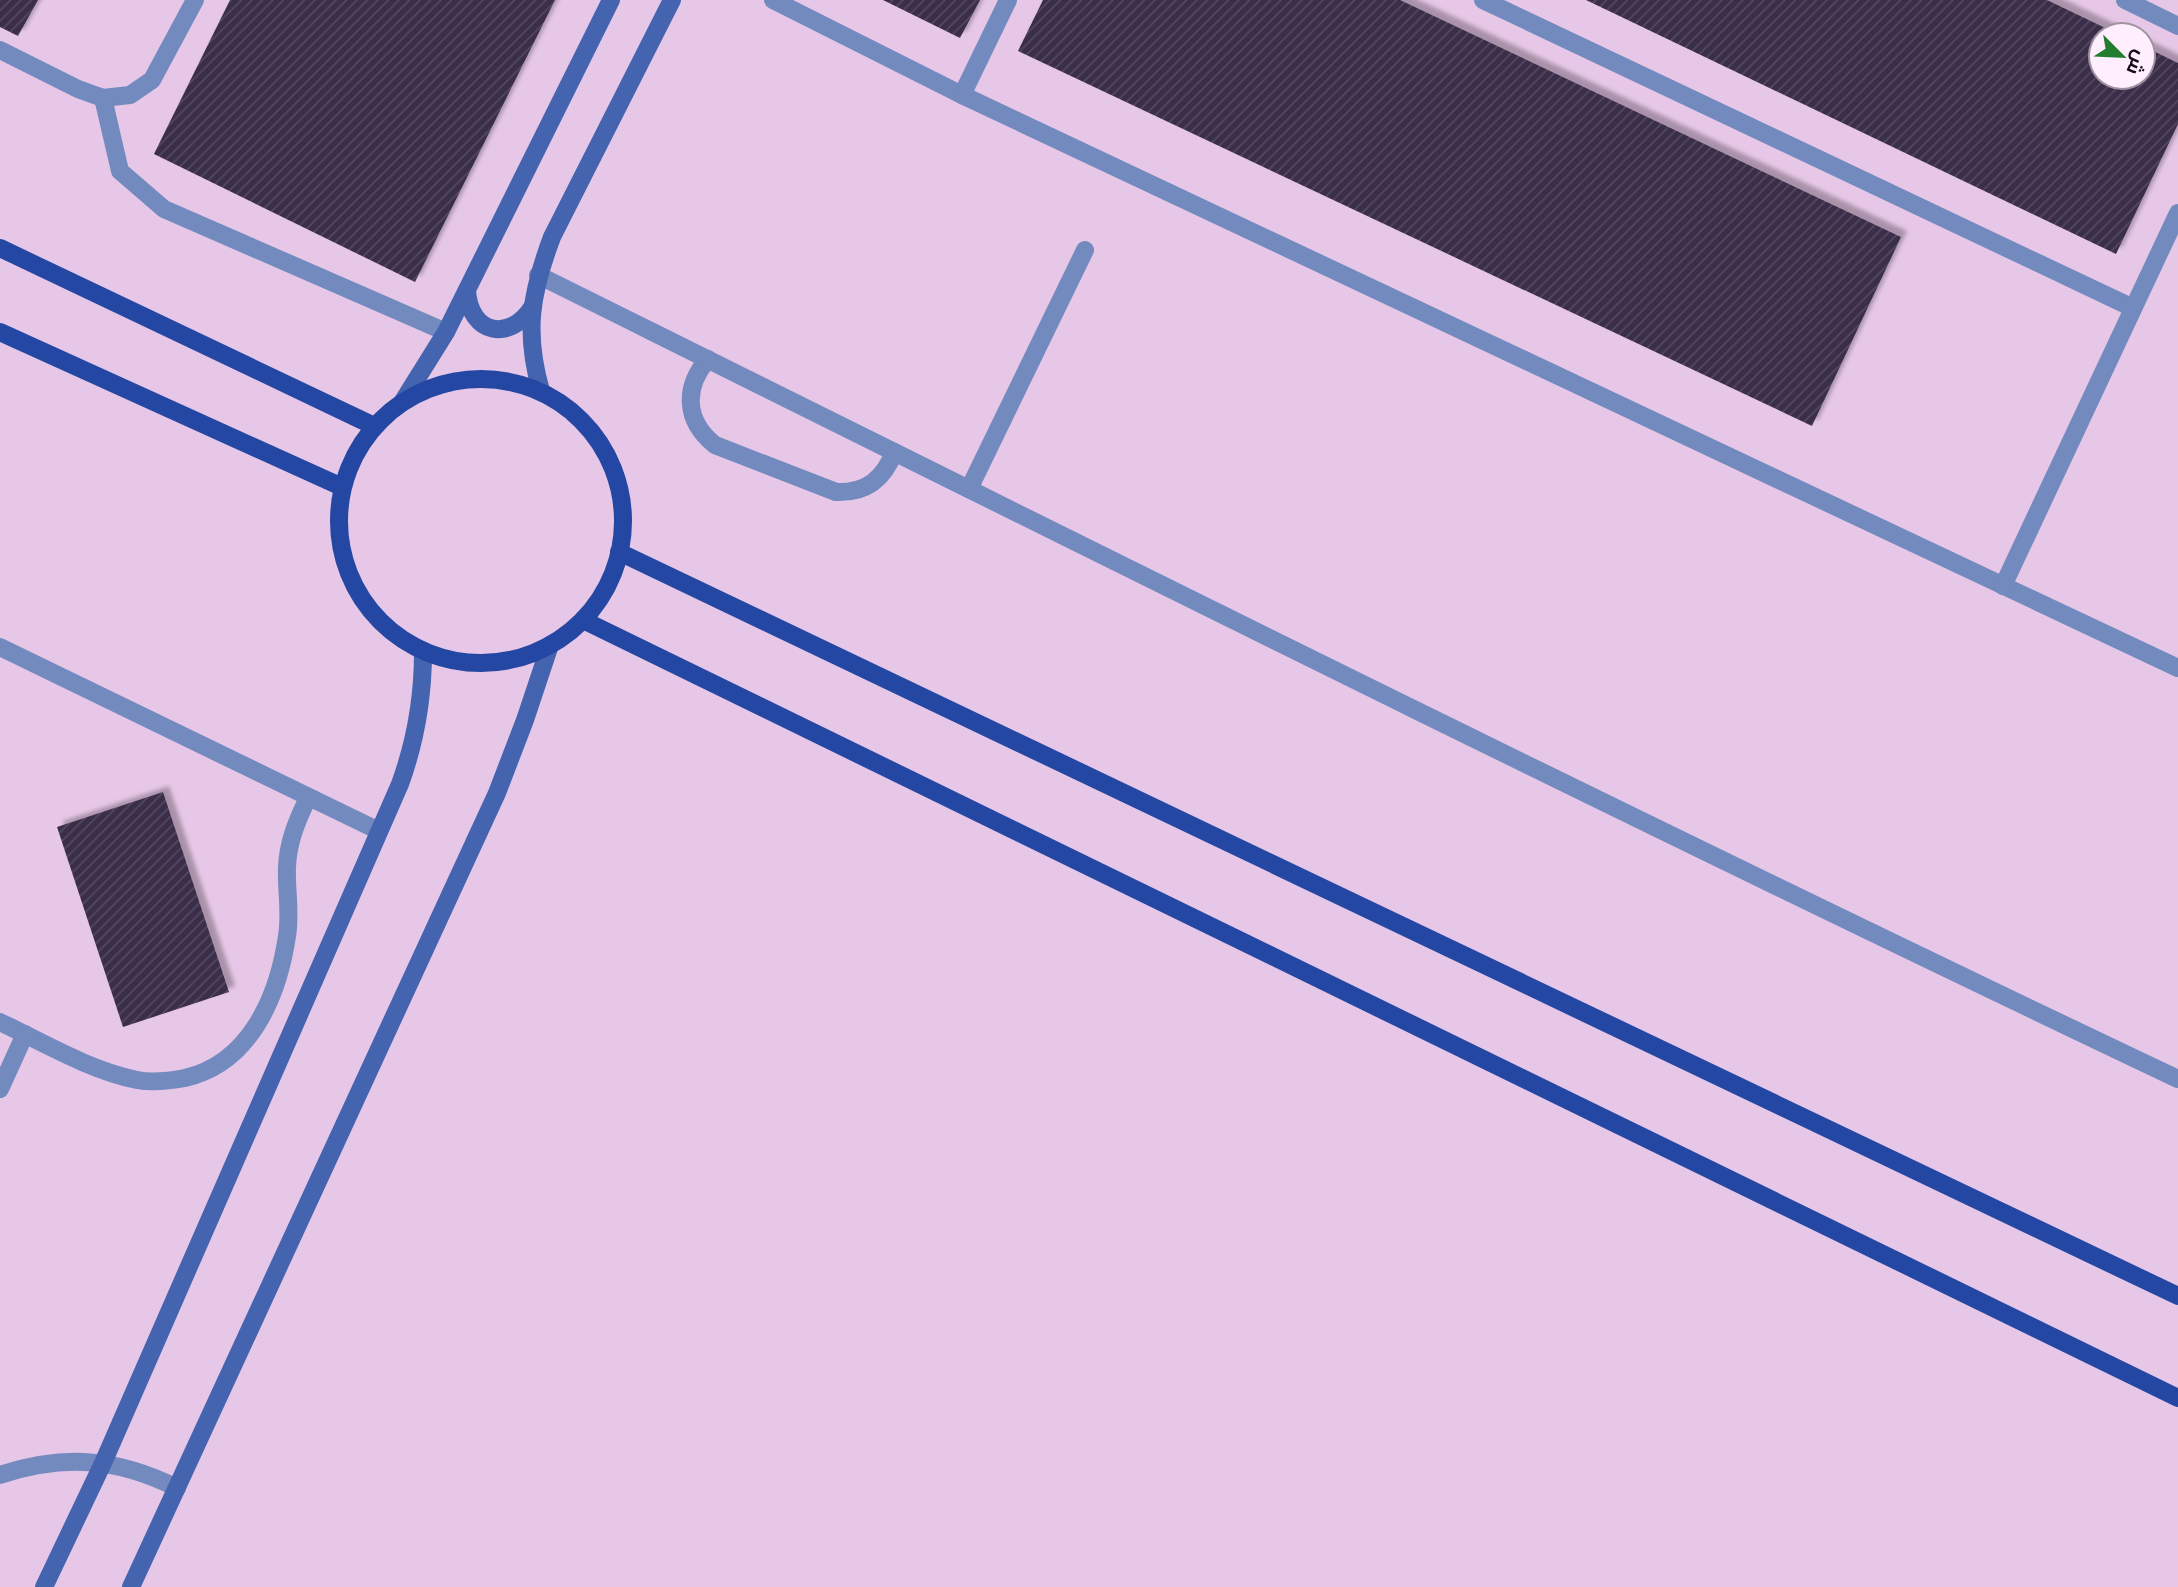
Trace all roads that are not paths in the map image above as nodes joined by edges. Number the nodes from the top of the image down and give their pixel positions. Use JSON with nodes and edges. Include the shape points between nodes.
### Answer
{"nodes":[{"id":1,"x":195,"y":0,"type":"edge"},
{"id":2,"x":611,"y":0,"type":"edge"},
{"id":3,"x":672,"y":0,"type":"edge"},
{"id":4,"x":773,"y":0,"type":"edge"},
{"id":5,"x":1008,"y":0,"type":"edge"},
{"id":6,"x":1483,"y":0,"type":"edge"},
{"id":7,"x":2125,"y":0,"type":"edge"},
{"id":8,"x":2178,"y":26,"type":"edge"},
{"id":9,"x":0,"y":50,"type":"edge"},
{"id":10,"x":962,"y":95,"type":"junction"},
{"id":11,"x":103,"y":98,"type":"junction"},
{"id":12,"x":2178,"y":213,"type":"edge"},
{"id":13,"x":0,"y":248,"type":"edge"},
{"id":14,"x":1085,"y":250,"type":"dead end"},
{"id":15,"x":538,"y":275,"type":"junction"},
{"id":16,"x":467,"y":291,"type":"junction"},
{"id":17,"x":533,"y":306,"type":"junction"},
{"id":18,"x":2133,"y":308,"type":"junction"},
{"id":19,"x":0,"y":332,"type":"edge"},
{"id":20,"x":446,"y":332,"type":"junction"},
{"id":21,"x":708,"y":359,"type":"junction"},
{"id":22,"x":541,"y":391,"type":"junction"},
{"id":23,"x":403,"y":401,"type":"junction"},
{"id":24,"x":374,"y":426,"type":"junction"},
{"id":25,"x":894,"y":453,"type":"junction"},
{"id":26,"x":342,"y":487,"type":"junction"},
{"id":27,"x":969,"y":489,"type":"junction"},
{"id":28,"x":620,"y":552,"type":"junction"},
{"id":29,"x":2003,"y":586,"type":"junction"},
{"id":30,"x":583,"y":620,"type":"junction"},
{"id":31,"x":550,"y":645,"type":"junction"},
{"id":32,"x":0,"y":647,"type":"edge"},
{"id":33,"x":423,"y":652,"type":"junction"},
{"id":34,"x":2178,"y":668,"type":"edge"},
{"id":35,"x":313,"y":799,"type":"junction"},
{"id":36,"x":379,"y":831,"type":"junction"},
{"id":37,"x":0,"y":1022,"type":"edge"},
{"id":38,"x":25,"y":1034,"type":"junction"},
{"id":39,"x":2178,"y":1079,"type":"edge"},
{"id":40,"x":0,"y":1089,"type":"edge"},
{"id":41,"x":2178,"y":1296,"type":"edge"},
{"id":42,"x":2178,"y":1398,"type":"edge"},
{"id":43,"x":103,"y":1463,"type":"junction"},
{"id":44,"x":0,"y":1475,"type":"edge"},
{"id":45,"x":177,"y":1488,"type":"junction"},
{"id":46,"x":44,"y":1587,"type":"edge"},
{"id":47,"x":131,"y":1587,"type":"edge"}],
"edges":[{"from":1,"to":11,"type":"street","via":[[152,80],[130,95]]},
{"from":2,"to":16,"type":"street"},
{"from":3,"to":15,"type":"street","via":[[552,237]]},
{"from":4,"to":10,"type":"street"},
{"from":5,"to":10,"type":"street"},
{"from":6,"to":18,"type":"street"},
{"from":7,"to":8,"type":"street"},
{"from":9,"to":11,"type":"street"},
{"from":10,"to":29,"type":"street"},
{"from":11,"to":20,"type":"street","via":[[120,171],[164,209]]},
{"from":12,"to":18,"type":"street"},
{"from":13,"to":24,"type":"main road"},
{"from":14,"to":27,"type":"street"},
{"from":15,"to":17,"type":"street"},
{"from":15,"to":21,"type":"street"},
{"from":16,"to":17,"type":"street","via":[[475,317],[499,329],[513,327]]},
{"from":16,"to":20,"type":"street"},
{"from":17,"to":22,"type":"street","via":[[532,354]]},
{"from":18,"to":29,"type":"street"},
{"from":19,"to":26,"type":"main road"},
{"from":20,"to":23,"type":"street"},
{"from":21,"to":25,"type":"street"},
{"from":21,"to":25,"type":"street","via":[[693,383],[692,411],[704,436],[715,445],[836,492],[873,484]]},
{"from":22,"to":23,"type":"main road","via":[[508,380],[471,378],[436,385]]},
{"from":22,"to":28,"type":"main road","via":[[574,412],[599,441],[616,476],[623,514]]},
{"from":23,"to":24,"type":"main road"},
{"from":24,"to":26,"type":"main road","via":[[360,445]]},
{"from":25,"to":27,"type":"street"},
{"from":26,"to":33,"type":"main road","via":[[340,546],[351,579],[369,609],[393,634]]},
{"from":27,"to":39,"type":"street"},
{"from":28,"to":30,"type":"main road","via":[[606,588]]},
{"from":28,"to":41,"type":"main road"},
{"from":29,"to":34,"type":"street"},
{"from":30,"to":31,"type":"main road"},
{"from":30,"to":42,"type":"main road"},
{"from":31,"to":33,"type":"main road","via":[[519,659],[487,664],[454,662]]},
{"from":31,"to":45,"type":"street","via":[[497,793]]},
{"from":32,"to":35,"type":"street"},
{"from":33,"to":36,"type":"street","via":[[423,685],[411,752]]},
{"from":35,"to":36,"type":"street"},
{"from":35,"to":38,"type":"street","via":[[306,802],[289,845],[288,933],[273,994],[259,1023],[221,1063],[168,1082],[140,1081],[113,1074]]},
{"from":36,"to":43,"type":"street"},
{"from":37,"to":38,"type":"street"},
{"from":38,"to":40,"type":"street"},
{"from":43,"to":44,"type":"street","via":[[67,1461]]},
{"from":43,"to":45,"type":"street","via":[[154,1476]]},
{"from":43,"to":46,"type":"street"},
{"from":45,"to":47,"type":"street"}]}
